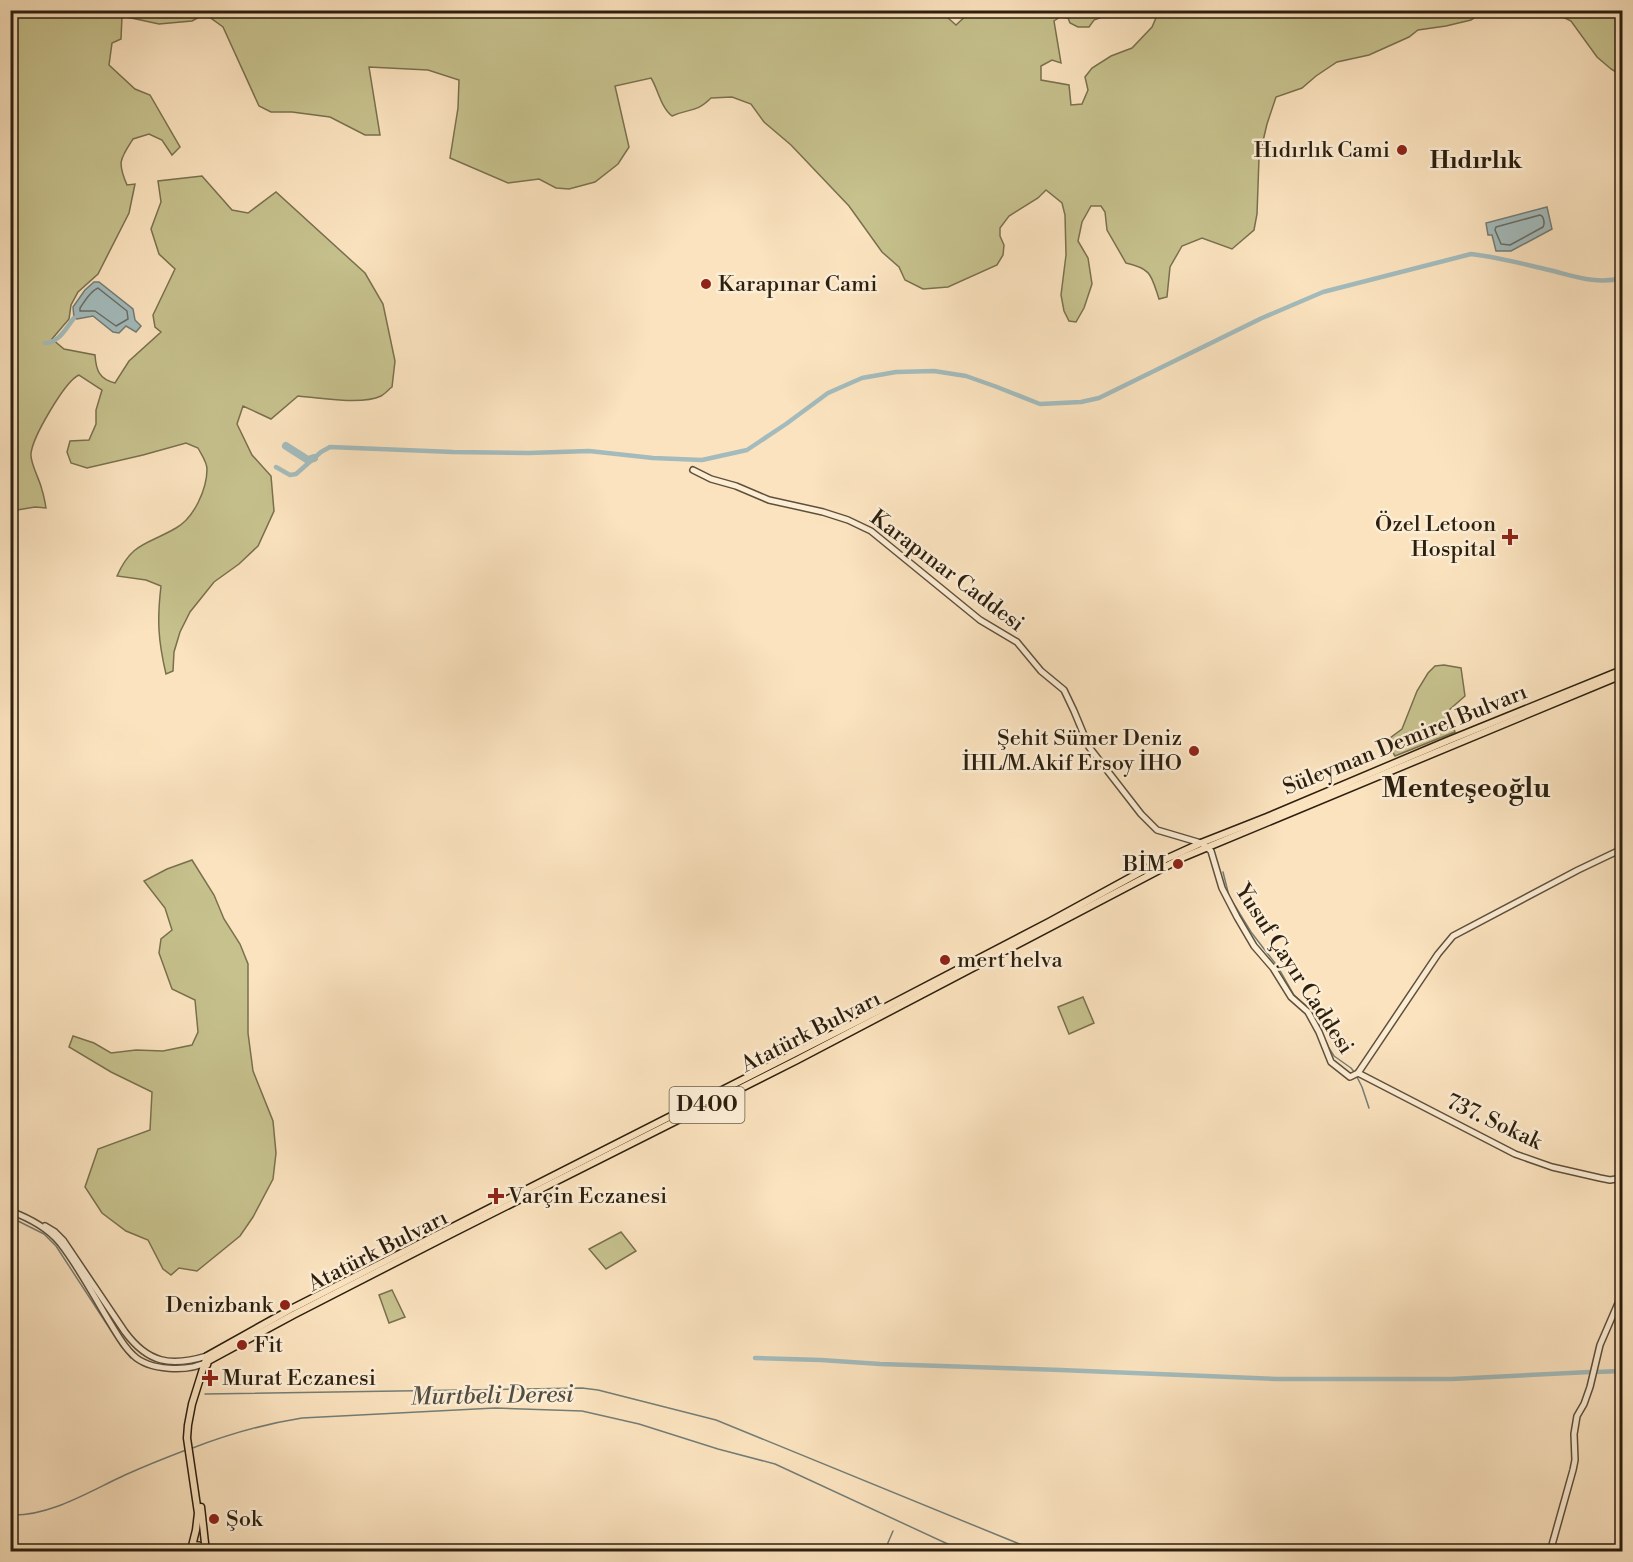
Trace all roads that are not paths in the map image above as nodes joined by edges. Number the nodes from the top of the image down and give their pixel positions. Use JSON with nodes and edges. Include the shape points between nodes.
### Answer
{"nodes":[{"id":1,"x":693,"y":470,"type":"dead end"},
{"id":2,"x":1623,"y":670,"type":"edge"},
{"id":3,"x":1623,"y":675,"type":"edge"},
{"id":4,"x":1203,"y":845,"type":"junction"},
{"id":5,"x":1623,"y":849,"type":"edge"},
{"id":6,"x":1355,"y":1075,"type":"junction"},
{"id":7,"x":1623,"y":1178,"type":"edge"},
{"id":8,"x":10,"y":1211,"type":"edge"},
{"id":9,"x":1623,"y":1294,"type":"edge"},
{"id":10,"x":205,"y":1362,"type":"junction"},
{"id":11,"x":192,"y":1462,"type":"junction"},
{"id":12,"x":190,"y":1548,"type":"edge"},
{"id":13,"x":180,"y":1551,"type":"edge"},
{"id":14,"x":205,"y":1551,"type":"edge"},
{"id":15,"x":1550,"y":1551,"type":"edge"}],
"edges":[{"from":1,"to":4,"type":"street","name":"Karapınar Caddesi","via":[[769,500],[824,512],[871,531],[980,620],[1017,642],[1041,671],[1064,690],[1089,747],[1150,824]]},
{"from":2,"to":4,"type":"main road","name":"Süleyman Demirel Bulvarı","number":"D400"},
{"from":3,"to":4,"type":"main road","name":"Süleyman Demirel Bulvarı","number":"D400","via":[[1345,792]]},
{"from":4,"to":6,"type":"street","name":"Yusuf Çayır Caddesi","via":[[1211,851],[1222,888],[1254,946],[1290,997],[1308,1012],[1331,1062]]},
{"from":4,"to":10,"type":"main road","name":"Atatürk Bulvarı","number":"D400","via":[[1157,863],[870,1015],[293,1308]]},
{"from":5,"to":6,"type":"street","via":[[1453,936]]},
{"from":6,"to":7,"type":"street","name":"737. Sokak","via":[[1515,1154],[1600,1178]]},
{"from":8,"to":10,"type":"street","via":[[40,1225],[59,1242],[131,1354],[159,1367],[189,1368]]},
{"from":9,"to":15,"type":"street","via":[[1600,1345],[1590,1387],[1577,1416],[1574,1470]]},
{"from":10,"to":11,"type":"main road","via":[[189,1418]]},
{"from":11,"to":12,"type":"main road","via":[[198,1513]]},
{"from":11,"to":14,"type":"main road"},
{"from":12,"to":13,"type":"main road"},
{"from":12,"to":14,"type":"main road","via":[[201,1546]]}]}
